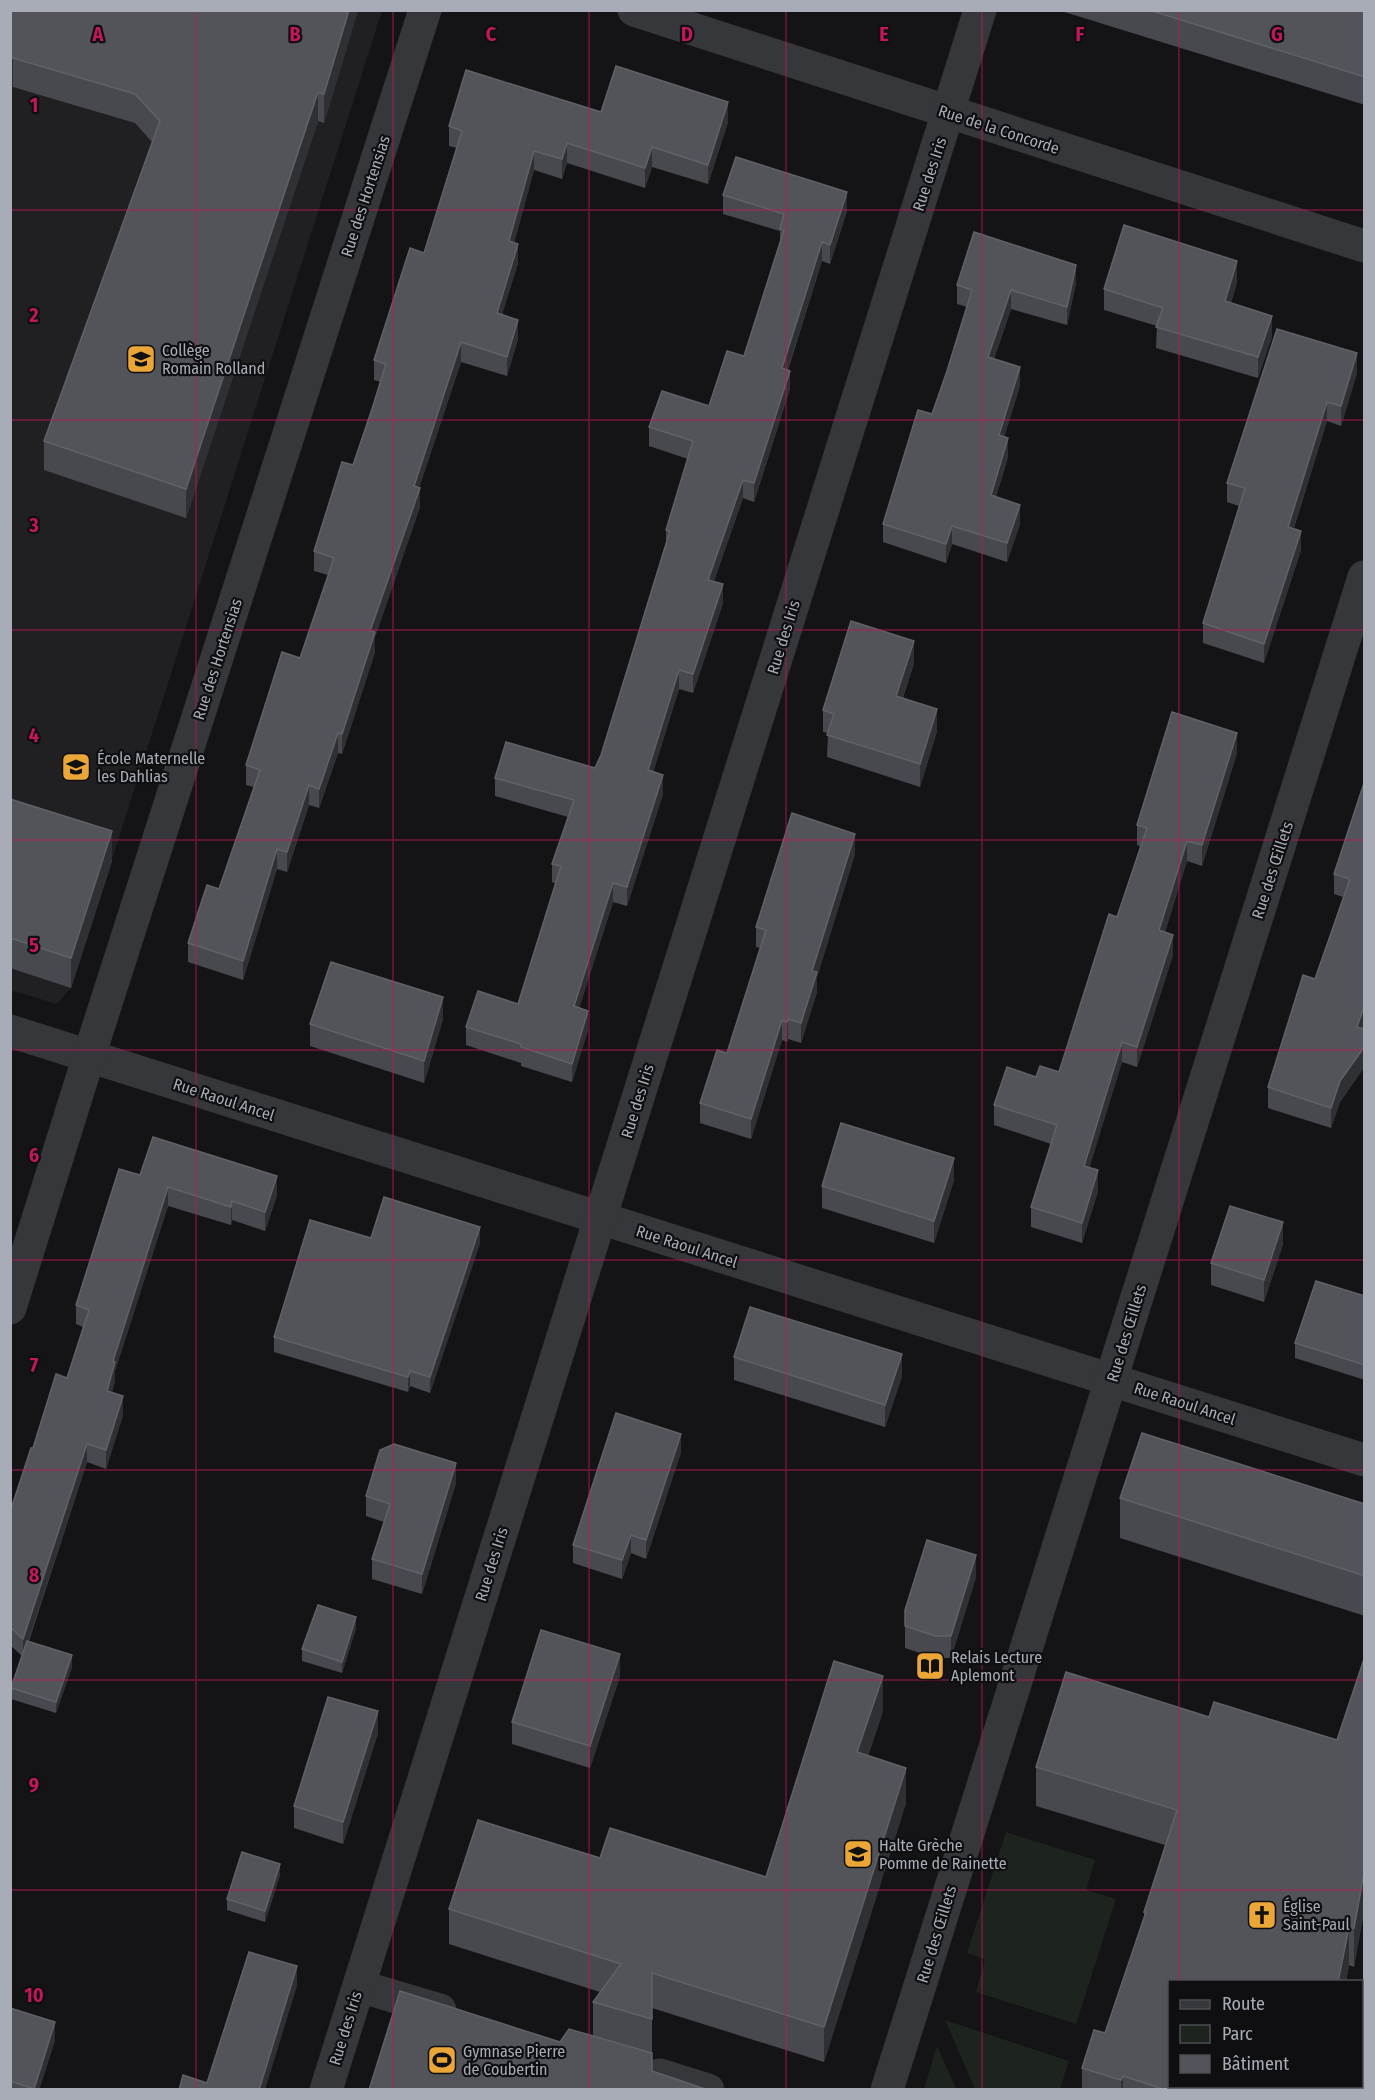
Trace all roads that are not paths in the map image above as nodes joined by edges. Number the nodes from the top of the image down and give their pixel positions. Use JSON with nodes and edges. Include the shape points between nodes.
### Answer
{"nodes":[{"id":1,"x":425,"y":10,"type":"edge"},
{"id":2,"x":634,"y":10,"type":"edge"},
{"id":3,"x":980,"y":10,"type":"edge"},
{"id":4,"x":949,"y":112,"type":"junction"},
{"id":5,"x":1365,"y":246,"type":"edge"},
{"id":6,"x":1365,"y":577,"type":"edge"},
{"id":7,"x":10,"y":1031,"type":"edge"},
{"id":8,"x":89,"y":1056,"type":"junction"},
{"id":9,"x":601,"y":1218,"type":"junction"},
{"id":10,"x":10,"y":1308,"type":"edge"},
{"id":11,"x":1111,"y":1380,"type":"junction"},
{"id":12,"x":1365,"y":1460,"type":"edge"},
{"id":13,"x":359,"y":1986,"type":"junction"},
{"id":14,"x":472,"y":2019,"type":"edge"},
{"id":15,"x":630,"y":2066,"type":"edge"},
{"id":16,"x":326,"y":2090,"type":"edge"},
{"id":17,"x":708,"y":2090,"type":"edge"},
{"id":18,"x":887,"y":2090,"type":"edge"}],
"edges":[{"from":1,"to":8,"type":"street","name":"Rue des Hortensias"},
{"from":2,"to":4,"type":"street","name":"Rue de la Concorde"},
{"from":3,"to":4,"type":"street","name":"Rue des Iris"},
{"from":4,"to":5,"type":"street","name":"Rue de la Concorde"},
{"from":4,"to":9,"type":"street","name":"Rue des Iris"},
{"from":6,"to":11,"type":"street","name":"Rue des Œillets"},
{"from":7,"to":8,"type":"street","name":"Rue Raoul Ancel"},
{"from":8,"to":9,"type":"street","name":"Rue Raoul Ancel"},
{"from":8,"to":10,"type":"street","name":"Rue des Hortensias"},
{"from":9,"to":11,"type":"street","name":"Rue Raoul Ancel"},
{"from":9,"to":13,"type":"street","name":"Rue des Iris"},
{"from":11,"to":12,"type":"street","name":"Rue Raoul Ancel"},
{"from":11,"to":18,"type":"street","name":"Rue des Œillets"},
{"from":13,"to":14,"type":"street"},
{"from":13,"to":16,"type":"street","name":"Rue des Iris"},
{"from":15,"to":17,"type":"street"}]}
